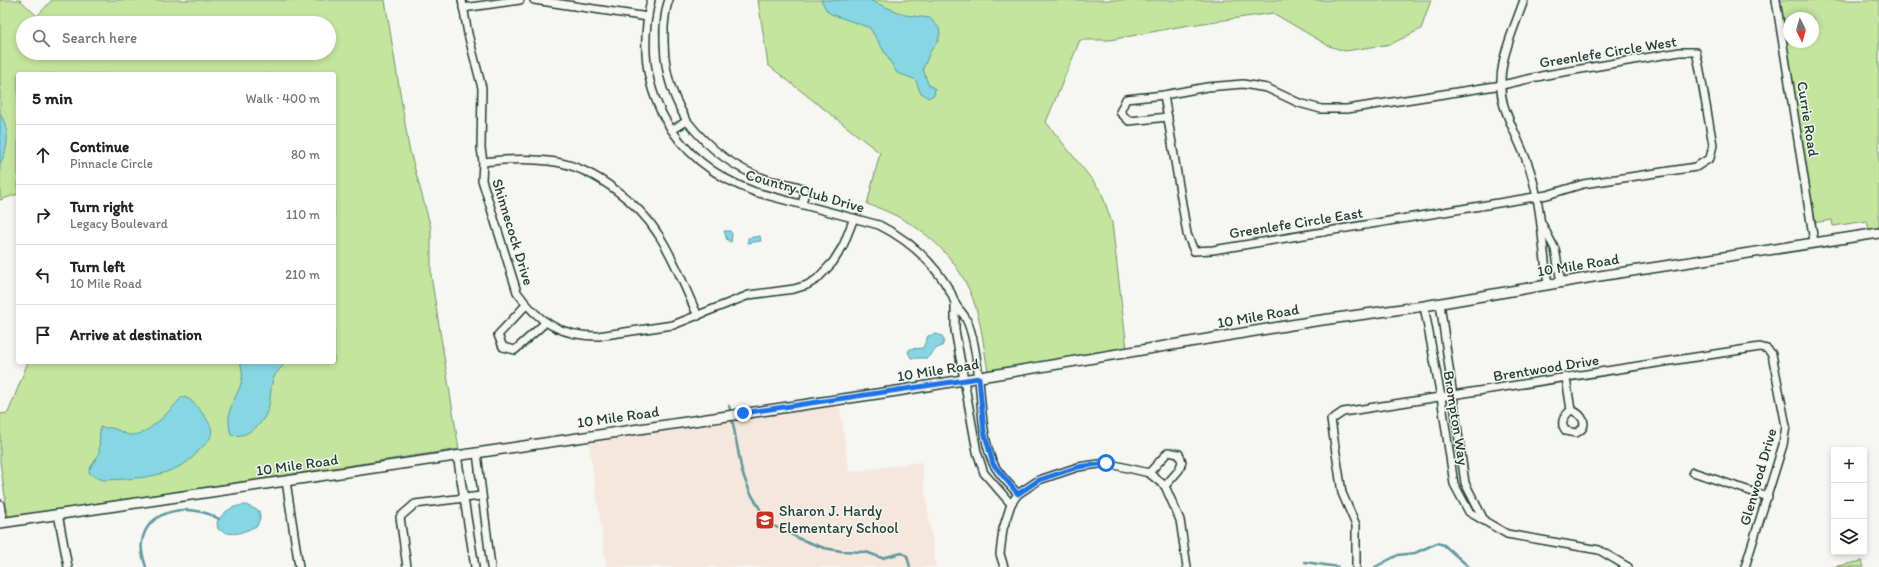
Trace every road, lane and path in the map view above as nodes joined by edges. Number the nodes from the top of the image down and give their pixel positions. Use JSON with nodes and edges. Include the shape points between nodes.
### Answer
{"nodes":[{"id":1,"x":462,"y":0,"type":"edge"},
{"id":2,"x":520,"y":0,"type":"edge"},
{"id":3,"x":534,"y":0,"type":"edge"},
{"id":4,"x":651,"y":0,"type":"edge"},
{"id":5,"x":669,"y":0,"type":"edge"},
{"id":6,"x":1524,"y":0,"type":"edge"},
{"id":7,"x":1776,"y":0,"type":"edge"},
{"id":8,"x":463,"y":8,"type":"junction"},
{"id":9,"x":648,"y":16,"type":"junction"},
{"id":10,"x":1502,"y":85,"type":"junction"},
{"id":11,"x":1164,"y":95,"type":"junction"},
{"id":12,"x":1168,"y":117,"type":"junction"},
{"id":13,"x":687,"y":120,"type":"junction"},
{"id":14,"x":672,"y":130,"type":"junction"},
{"id":15,"x":483,"y":162,"type":"junction"},
{"id":16,"x":1536,"y":196,"type":"junction"},
{"id":17,"x":802,"y":204,"type":"junction"},
{"id":18,"x":854,"y":218,"type":"junction"},
{"id":19,"x":1540,"y":220,"type":"junction"},
{"id":20,"x":1879,"y":233,"type":"edge"},
{"id":21,"x":1814,"y":242,"type":"junction"},
{"id":22,"x":1561,"y":282,"type":"junction"},
{"id":23,"x":1548,"y":284,"type":"junction"},
{"id":24,"x":1440,"y":303,"type":"junction"},
{"id":25,"x":956,"y":304,"type":"junction"},
{"id":26,"x":526,"y":305,"type":"junction"},
{"id":27,"x":1424,"y":306,"type":"junction"},
{"id":28,"x":698,"y":316,"type":"junction"},
{"id":29,"x":544,"y":323,"type":"junction"},
{"id":30,"x":1767,"y":349,"type":"joint"},
{"id":31,"x":979,"y":378,"type":"junction"},
{"id":32,"x":1566,"y":378,"type":"junction"},
{"id":33,"x":963,"y":380,"type":"junction"},
{"id":34,"x":1453,"y":396,"type":"junction"},
{"id":35,"x":1441,"y":397,"type":"junction"},
{"id":36,"x":1571,"y":410,"type":"dead end"},
{"id":37,"x":477,"y":453,"type":"junction"},
{"id":38,"x":458,"y":455,"type":"junction"},
{"id":39,"x":1693,"y":472,"type":"dead end"},
{"id":40,"x":1149,"y":473,"type":"junction"},
{"id":41,"x":286,"y":481,"type":"junction"},
{"id":42,"x":1165,"y":486,"type":"junction"},
{"id":43,"x":1018,"y":494,"type":"junction"},
{"id":44,"x":481,"y":496,"type":"junction"},
{"id":45,"x":1768,"y":497,"type":"junction"},
{"id":46,"x":465,"y":498,"type":"junction"},
{"id":47,"x":0,"y":504,"type":"edge"},
{"id":48,"x":1011,"y":504,"type":"junction"},
{"id":49,"x":58,"y":514,"type":"junction"},
{"id":50,"x":1485,"y":522,"type":"junction"},
{"id":51,"x":1,"y":523,"type":"edge"},
{"id":52,"x":68,"y":567,"type":"edge"},
{"id":53,"x":299,"y":567,"type":"edge"},
{"id":54,"x":408,"y":567,"type":"edge"},
{"id":55,"x":475,"y":567,"type":"edge"},
{"id":56,"x":491,"y":567,"type":"edge"},
{"id":57,"x":1004,"y":567,"type":"edge"},
{"id":58,"x":1187,"y":567,"type":"edge"},
{"id":59,"x":1356,"y":567,"type":"edge"},
{"id":60,"x":1628,"y":567,"type":"edge"},
{"id":61,"x":1745,"y":567,"type":"edge"}],
"edges":[{"from":1,"to":8,"type":"street","name":"Shinnecock Drive"},
{"from":2,"to":8,"type":"street"},
{"from":3,"to":9,"type":"street"},
{"from":4,"to":9,"type":"street","name":"Country Club Drive"},
{"from":5,"to":13,"type":"street","via":[[665,10],[665,65],[676,101]]},
{"from":6,"to":10,"type":"street","via":[[1504,58]]},
{"from":7,"to":21,"type":"street","name":"Currie Road"},
{"from":8,"to":15,"type":"street","name":"Shinnecock Drive","via":[[482,88]]},
{"from":9,"to":14,"type":"street","name":"Country Club Drive","via":[[645,42],[648,72],[660,110]]},
{"from":10,"to":11,"type":"street","via":[[1347,109],[1321,109],[1299,103],[1266,88],[1243,84]]},
{"from":10,"to":16,"type":"street","via":[[1504,104],[1530,170]]},
{"from":10,"to":16,"type":"street","name":"Greenlefe Circle West","via":[[1680,52],[1696,52],[1713,145],[1710,158],[1696,166],[1583,184]]},
{"from":11,"to":12,"type":"street","name":"Greenlefe Circle East"},
{"from":11,"to":12,"type":"street","via":[[1126,100],[1120,112],[1130,121]]},
{"from":12,"to":16,"type":"street","name":"Greenlefe Circle East","via":[[1188,234],[1194,251],[1213,250]]},
{"from":13,"to":14,"type":"street"},
{"from":13,"to":17,"type":"street","via":[[703,139],[730,162],[757,176],[802,188],[805,192]]},
{"from":14,"to":17,"type":"street","name":"Country Club Drive","via":[[696,158],[720,176],[755,192]]},
{"from":15,"to":26,"type":"street","name":"Shinnecock Drive","via":[[482,180],[517,292]]},
{"from":15,"to":28,"type":"street","via":[[512,159],[557,162],[590,174],[616,190],[639,210],[658,233]]},
{"from":16,"to":19,"type":"street"},
{"from":17,"to":18,"type":"street","name":"Country Club Drive"},
{"from":18,"to":25,"type":"street","name":"Country Club Drive","via":[[896,233],[926,257]]},
{"from":18,"to":28,"type":"street","name":"Shinnecock Drive","via":[[843,246],[833,262],[817,279],[794,289],[749,295]]},
{"from":19,"to":22,"type":"street","via":[[1555,249]]},
{"from":19,"to":23,"type":"street"},
{"from":20,"to":21,"type":"main road","name":"10 Mile Road"},
{"from":21,"to":22,"type":"main road","name":"10 Mile Road"},
{"from":22,"to":23,"type":"main road","name":"10 Mile Road"},
{"from":23,"to":24,"type":"main road","name":"10 Mile Road"},
{"from":24,"to":27,"type":"main road","name":"10 Mile Road"},
{"from":24,"to":34,"type":"street","name":"Brompton Way"},
{"from":25,"to":31,"type":"street","name":"Country Club Drive","via":[[970,329]]},
{"from":25,"to":33,"type":"street","via":[[955,330]]},
{"from":26,"to":29,"type":"street","name":"Shinnecock Drive"},
{"from":26,"to":29,"type":"street","name":"Shinnecock Drive","via":[[498,335],[503,347],[515,350]]},
{"from":27,"to":31,"type":"main road","name":"10 Mile Road","via":[[1315,321]]},
{"from":27,"to":35,"type":"street","name":"Brompton Way"},
{"from":28,"to":29,"type":"street","name":"Shinnecock Drive","via":[[673,325],[598,336],[564,332]]},
{"from":30,"to":32,"type":"street","name":"Brentwood Drive","via":[[1760,347]]},
{"from":30,"to":45,"type":"street","name":"Glenwood Drive","via":[[1772,354],[1786,426],[1784,445]]},
{"from":31,"to":33,"type":"main road","name":"10 Mile Road"},
{"from":31,"to":43,"type":"street","name":"Country Club Drive","via":[[984,431],[993,464]]},
{"from":32,"to":34,"type":"street","name":"Brentwood Drive"},
{"from":32,"to":36,"type":"street"},
{"from":33,"to":37,"type":"main road","name":"10 Mile Road"},
{"from":33,"to":48,"type":"street","via":[[977,452],[984,473]]},
{"from":34,"to":35,"type":"street","name":"Brentwood Drive"},
{"from":34,"to":50,"type":"street","name":"Brompton Way","via":[[1465,483]]},
{"from":35,"to":50,"type":"street","name":"Brompton Way","via":[[1454,484],[1469,512]]},
{"from":35,"to":59,"type":"street","name":"Brentwood Drive","via":[[1343,412],[1331,420],[1342,493],[1356,525]]},
{"from":37,"to":38,"type":"main road","name":"10 Mile Road"},
{"from":37,"to":44,"type":"street"},
{"from":38,"to":41,"type":"main road","name":"10 Mile Road"},
{"from":38,"to":46,"type":"street"},
{"from":39,"to":45,"type":"street"},
{"from":40,"to":42,"type":"street"},
{"from":40,"to":42,"type":"street","via":[[1168,452],[1179,454],[1182,462]]},
{"from":40,"to":43,"type":"street","via":[[1106,463],[1078,467],[1039,480]]},
{"from":41,"to":49,"type":"main road","name":"10 Mile Road"},
{"from":41,"to":53,"type":"street"},
{"from":42,"to":58,"type":"street","via":[[1180,520]]},
{"from":43,"to":48,"type":"street"},
{"from":44,"to":46,"type":"street"},
{"from":44,"to":56,"type":"street"},
{"from":45,"to":61,"type":"street","name":"Glenwood Drive"},
{"from":46,"to":54,"type":"street","via":[[415,504],[400,517]]},
{"from":46,"to":55,"type":"street"},
{"from":47,"to":51,"type":"street"},
{"from":48,"to":57,"type":"street","via":[[1003,529],[1000,554]]},
{"from":49,"to":51,"type":"main road","name":"10 Mile Road"},
{"from":49,"to":52,"type":"street"},
{"from":50,"to":60,"type":"street","name":"Brompton Way","via":[[1507,534],[1599,550]]}]}
